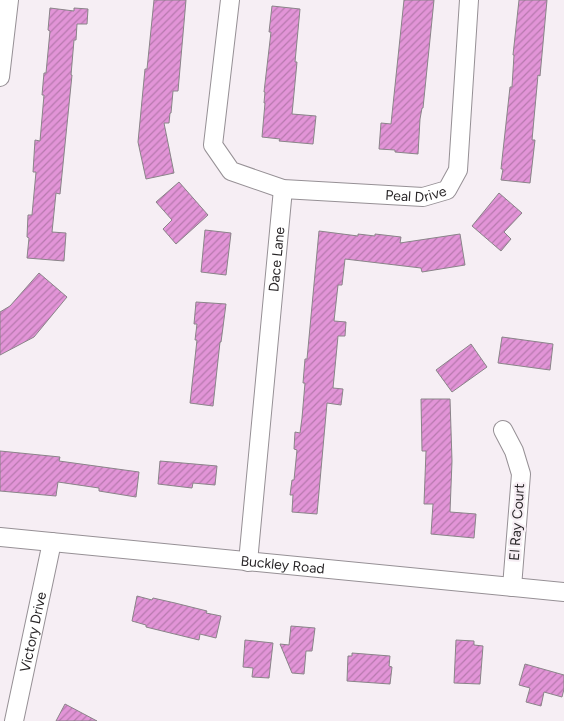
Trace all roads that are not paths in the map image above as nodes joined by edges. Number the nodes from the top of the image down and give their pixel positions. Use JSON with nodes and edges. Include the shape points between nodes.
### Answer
{"nodes":[{"id":1,"x":230,"y":0,"type":"edge"},
{"id":2,"x":470,"y":0,"type":"edge"},
{"id":3,"x":5,"y":9,"type":"edge"},
{"id":4,"x":0,"y":77,"type":"edge"},
{"id":5,"x":283,"y":189,"type":"junction"},
{"id":6,"x":503,"y":430,"type":"dead end"},
{"id":7,"x":0,"y":537,"type":"edge"},
{"id":8,"x":52,"y":542,"type":"junction"},
{"id":9,"x":248,"y":562,"type":"junction"},
{"id":10,"x":512,"y":587,"type":"junction"},
{"id":11,"x":564,"y":592,"type":"edge"},
{"id":12,"x":14,"y":721,"type":"edge"}],
"edges":[{"from":1,"to":5,"type":"street","via":[[212,145],[231,171]]},
{"from":2,"to":5,"type":"street","name":"Peal Drive","via":[[458,170],[447,190],[423,197]]},
{"from":3,"to":4,"type":"street"},
{"from":5,"to":9,"type":"street","name":"Dace Lane"},
{"from":6,"to":10,"type":"street","name":"El Ray Court","via":[[521,474]]},
{"from":7,"to":8,"type":"street","name":"Buckley Road"},
{"from":8,"to":9,"type":"street","name":"Buckley Road"},
{"from":8,"to":12,"type":"street","name":"Victory Drive"},
{"from":9,"to":10,"type":"street","name":"Buckley Road"},
{"from":10,"to":11,"type":"street","name":"Buckley Road"}]}
